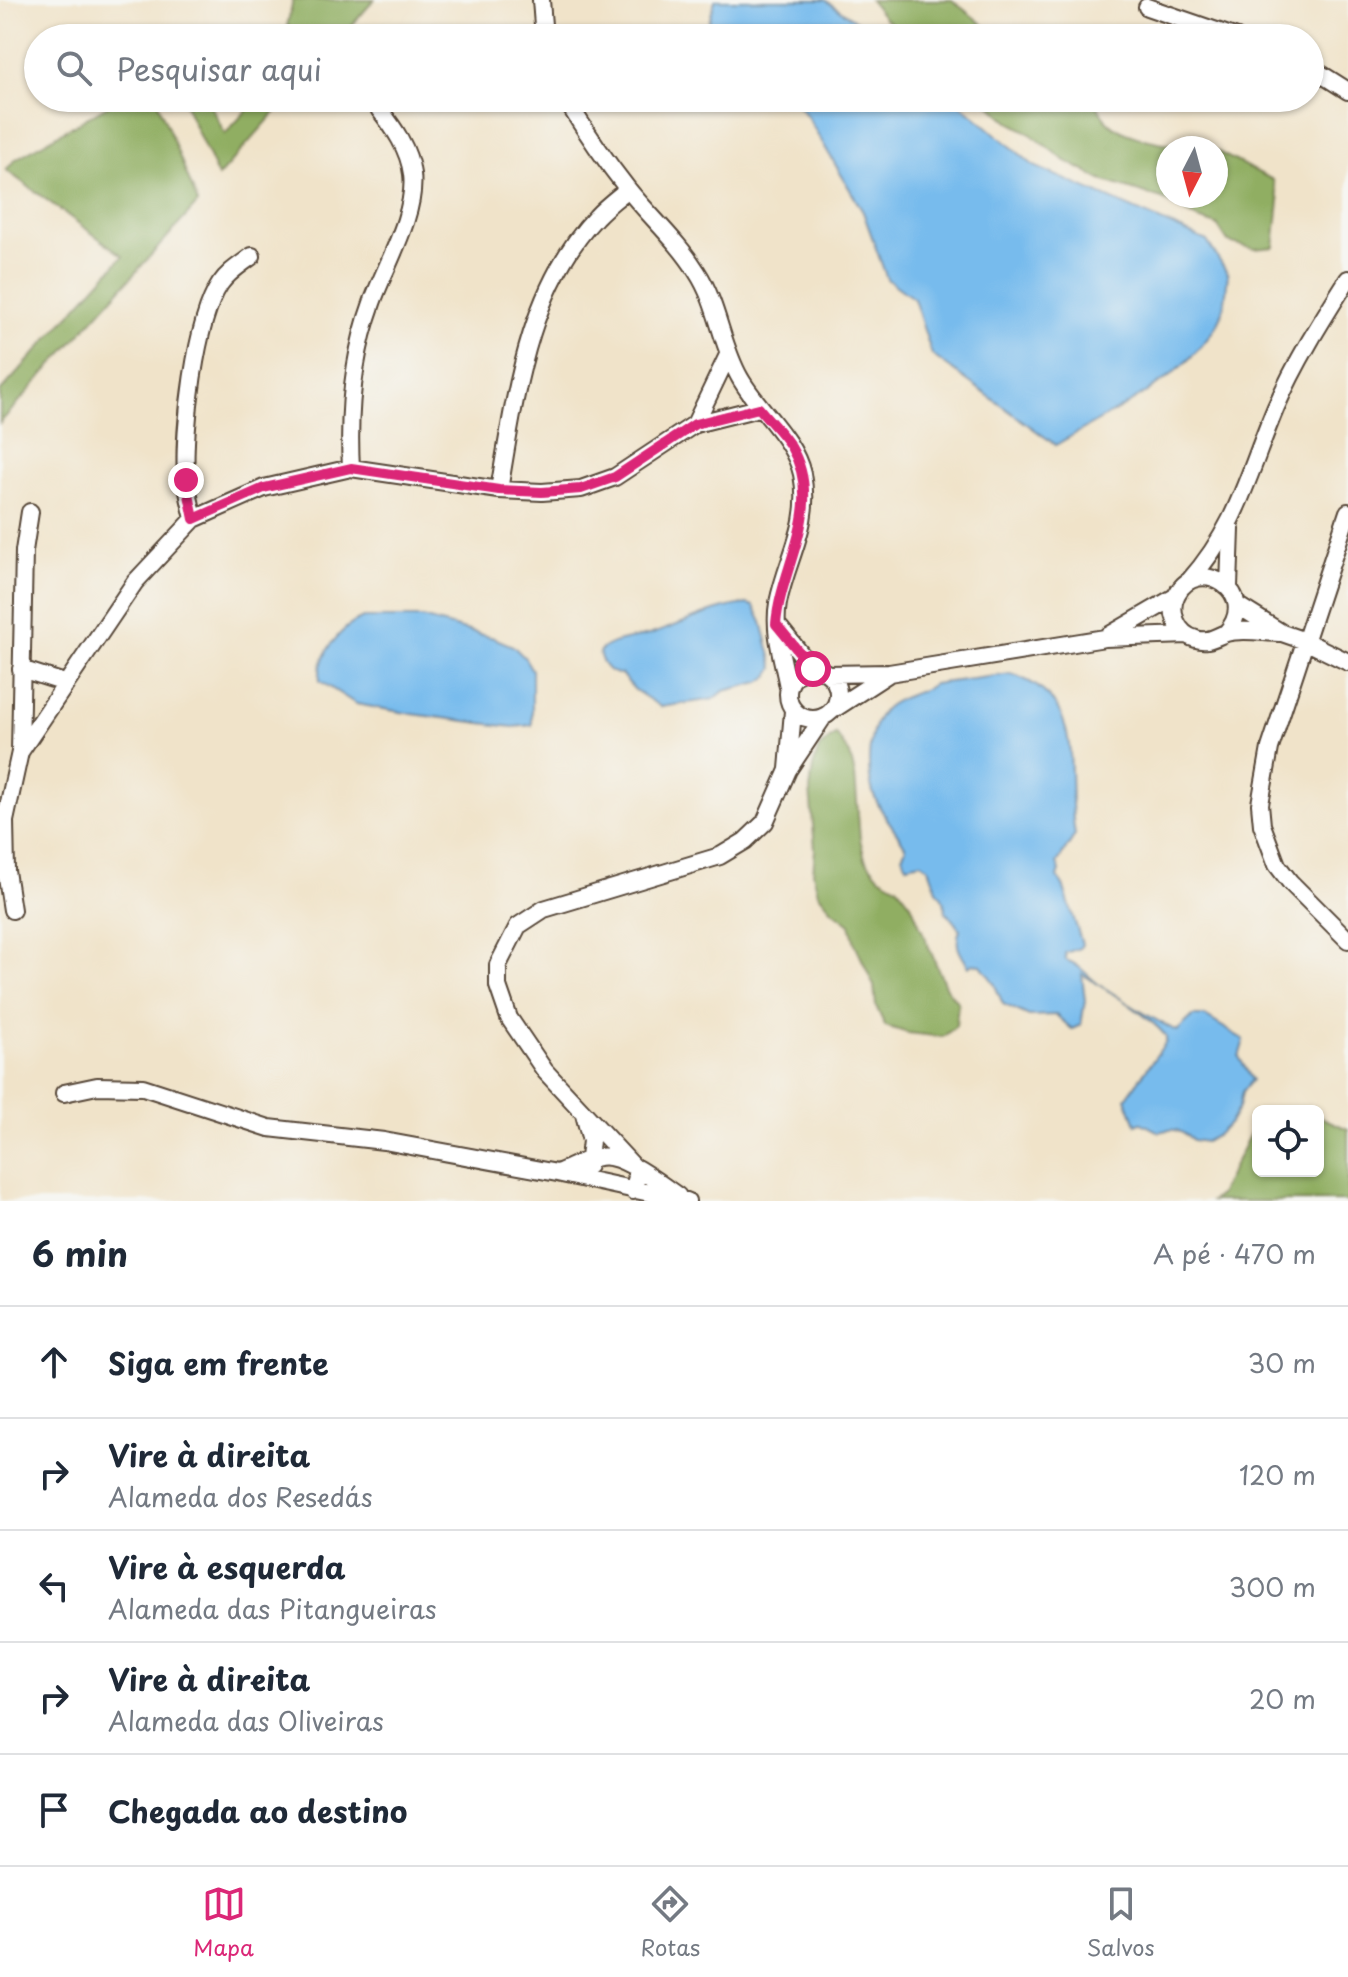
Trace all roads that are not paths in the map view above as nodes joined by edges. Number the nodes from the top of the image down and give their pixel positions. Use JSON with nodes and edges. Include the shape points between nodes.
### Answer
{"nodes":[{"id":1,"x":541,"y":0,"type":"edge"},
{"id":2,"x":1147,"y":7,"type":"dead end"},
{"id":3,"x":543,"y":24,"type":"edge"},
{"id":4,"x":1196,"y":24,"type":"edge"},
{"id":5,"x":1324,"y":76,"type":"edge"},
{"id":6,"x":1348,"y":91,"type":"edge"},
{"id":7,"x":381,"y":112,"type":"edge"},
{"id":8,"x":573,"y":112,"type":"edge"},
{"id":9,"x":628,"y":189,"type":"junction"},
{"id":10,"x":252,"y":256,"type":"dead end"},
{"id":11,"x":1348,"y":279,"type":"edge"},
{"id":12,"x":728,"y":355,"type":"junction"},
{"id":13,"x":759,"y":408,"type":"junction"},
{"id":14,"x":695,"y":424,"type":"junction"},
{"id":15,"x":351,"y":468,"type":"junction"},
{"id":16,"x":499,"y":490,"type":"junction"},
{"id":17,"x":30,"y":512,"type":"dead end"},
{"id":18,"x":1348,"y":512,"type":"edge"},
{"id":19,"x":194,"y":519,"type":"junction"},
{"id":20,"x":1231,"y":523,"type":"junction"},
{"id":21,"x":1189,"y":581,"type":"junction"},
{"id":22,"x":1229,"y":587,"type":"junction"},
{"id":23,"x":1175,"y":597,"type":"junction"},
{"id":24,"x":1237,"y":605,"type":"junction"},
{"id":25,"x":776,"y":624,"type":"junction"},
{"id":26,"x":1226,"y":633,"type":"junction"},
{"id":27,"x":1282,"y":633,"type":"junction"},
{"id":28,"x":1187,"y":635,"type":"junction"},
{"id":29,"x":1105,"y":638,"type":"junction"},
{"id":30,"x":1305,"y":641,"type":"junction"},
{"id":31,"x":1343,"y":657,"type":"edge"},
{"id":32,"x":21,"y":669,"type":"junction"},
{"id":33,"x":821,"y":672,"type":"junction"},
{"id":34,"x":889,"y":673,"type":"junction"},
{"id":35,"x":65,"y":683,"type":"junction"},
{"id":36,"x":788,"y":687,"type":"junction"},
{"id":37,"x":793,"y":711,"type":"junction"},
{"id":38,"x":828,"y":714,"type":"junction"},
{"id":39,"x":20,"y":752,"type":"junction"},
{"id":40,"x":788,"y":770,"type":"junction"},
{"id":41,"x":12,"y":910,"type":"dead end"},
{"id":42,"x":1348,"y":940,"type":"edge"},
{"id":43,"x":64,"y":1093,"type":"dead end"},
{"id":44,"x":584,"y":1113,"type":"junction"},
{"id":45,"x":588,"y":1160,"type":"junction"},
{"id":46,"x":635,"y":1168,"type":"junction"},
{"id":47,"x":557,"y":1173,"type":"junction"},
{"id":48,"x":588,"y":1180,"type":"junction"},
{"id":49,"x":633,"y":1191,"type":"junction"},
{"id":50,"x":685,"y":1200,"type":"edge"}],
"edges":[{"from":1,"to":3,"type":"street"},
{"from":2,"to":4,"type":"street"},
{"from":5,"to":6,"type":"street"},
{"from":7,"to":15,"type":"street","via":[[406,151],[411,201],[371,306],[355,371],[348,428]]},
{"from":8,"to":9,"type":"street"},
{"from":9,"to":12,"type":"street","via":[[697,272]]},
{"from":9,"to":16,"type":"street","via":[[595,218],[538,313],[518,382]]},
{"from":10,"to":19,"type":"street","via":[[218,286],[206,319],[186,436],[186,480]]},
{"from":11,"to":20,"type":"street","via":[[1277,406]]},
{"from":12,"to":13,"type":"street"},
{"from":12,"to":14,"type":"street"},
{"from":13,"to":14,"type":"street"},
{"from":13,"to":25,"type":"street","via":[[791,447],[804,497],[803,524]]},
{"from":14,"to":16,"type":"street","via":[[615,477],[581,489]]},
{"from":15,"to":16,"type":"street"},
{"from":15,"to":19,"type":"street","via":[[264,488]]},
{"from":17,"to":32,"type":"street"},
{"from":18,"to":30,"type":"street"},
{"from":19,"to":35,"type":"street","via":[[135,582]]},
{"from":20,"to":21,"type":"street"},
{"from":20,"to":22,"type":"street"},
{"from":21,"to":22,"type":"street","via":[[1210,577]]},
{"from":21,"to":23,"type":"street"},
{"from":22,"to":24,"type":"street"},
{"from":23,"to":28,"type":"street","via":[[1174,618]]},
{"from":23,"to":29,"type":"street"},
{"from":24,"to":26,"type":"street"},
{"from":24,"to":27,"type":"street"},
{"from":25,"to":33,"type":"street"},
{"from":25,"to":36,"type":"street"},
{"from":26,"to":27,"type":"street"},
{"from":26,"to":28,"type":"street","via":[[1206,640]]},
{"from":27,"to":30,"type":"street"},
{"from":28,"to":29,"type":"street"},
{"from":29,"to":34,"type":"street"},
{"from":30,"to":31,"type":"street"},
{"from":30,"to":42,"type":"street","via":[[1265,765],[1262,825],[1277,865]]},
{"from":32,"to":35,"type":"street"},
{"from":32,"to":39,"type":"street"},
{"from":33,"to":34,"type":"street"},
{"from":33,"to":36,"type":"street","via":[[798,674]]},
{"from":33,"to":38,"type":"street","via":[[837,688]]},
{"from":34,"to":38,"type":"street"},
{"from":35,"to":39,"type":"street"},
{"from":36,"to":37,"type":"street"},
{"from":37,"to":38,"type":"street","via":[[808,719]]},
{"from":37,"to":40,"type":"street"},
{"from":38,"to":40,"type":"street"},
{"from":39,"to":41,"type":"street","via":[[5,821]]},
{"from":40,"to":44,"type":"street","via":[[765,822],[720,856],[558,904],[518,926],[498,965],[498,986],[509,1018],[545,1071]]},
{"from":43,"to":47,"type":"street","via":[[97,1086],[143,1087],[269,1128],[384,1141]]},
{"from":44,"to":45,"type":"street","via":[[591,1141]]},
{"from":44,"to":46,"type":"street"},
{"from":45,"to":46,"type":"street","via":[[607,1157]]},
{"from":45,"to":47,"type":"street"},
{"from":45,"to":48,"type":"street"},
{"from":46,"to":49,"type":"street"},
{"from":46,"to":50,"type":"street"},
{"from":47,"to":48,"type":"street"},
{"from":48,"to":49,"type":"street"},
{"from":49,"to":50,"type":"street"}]}
